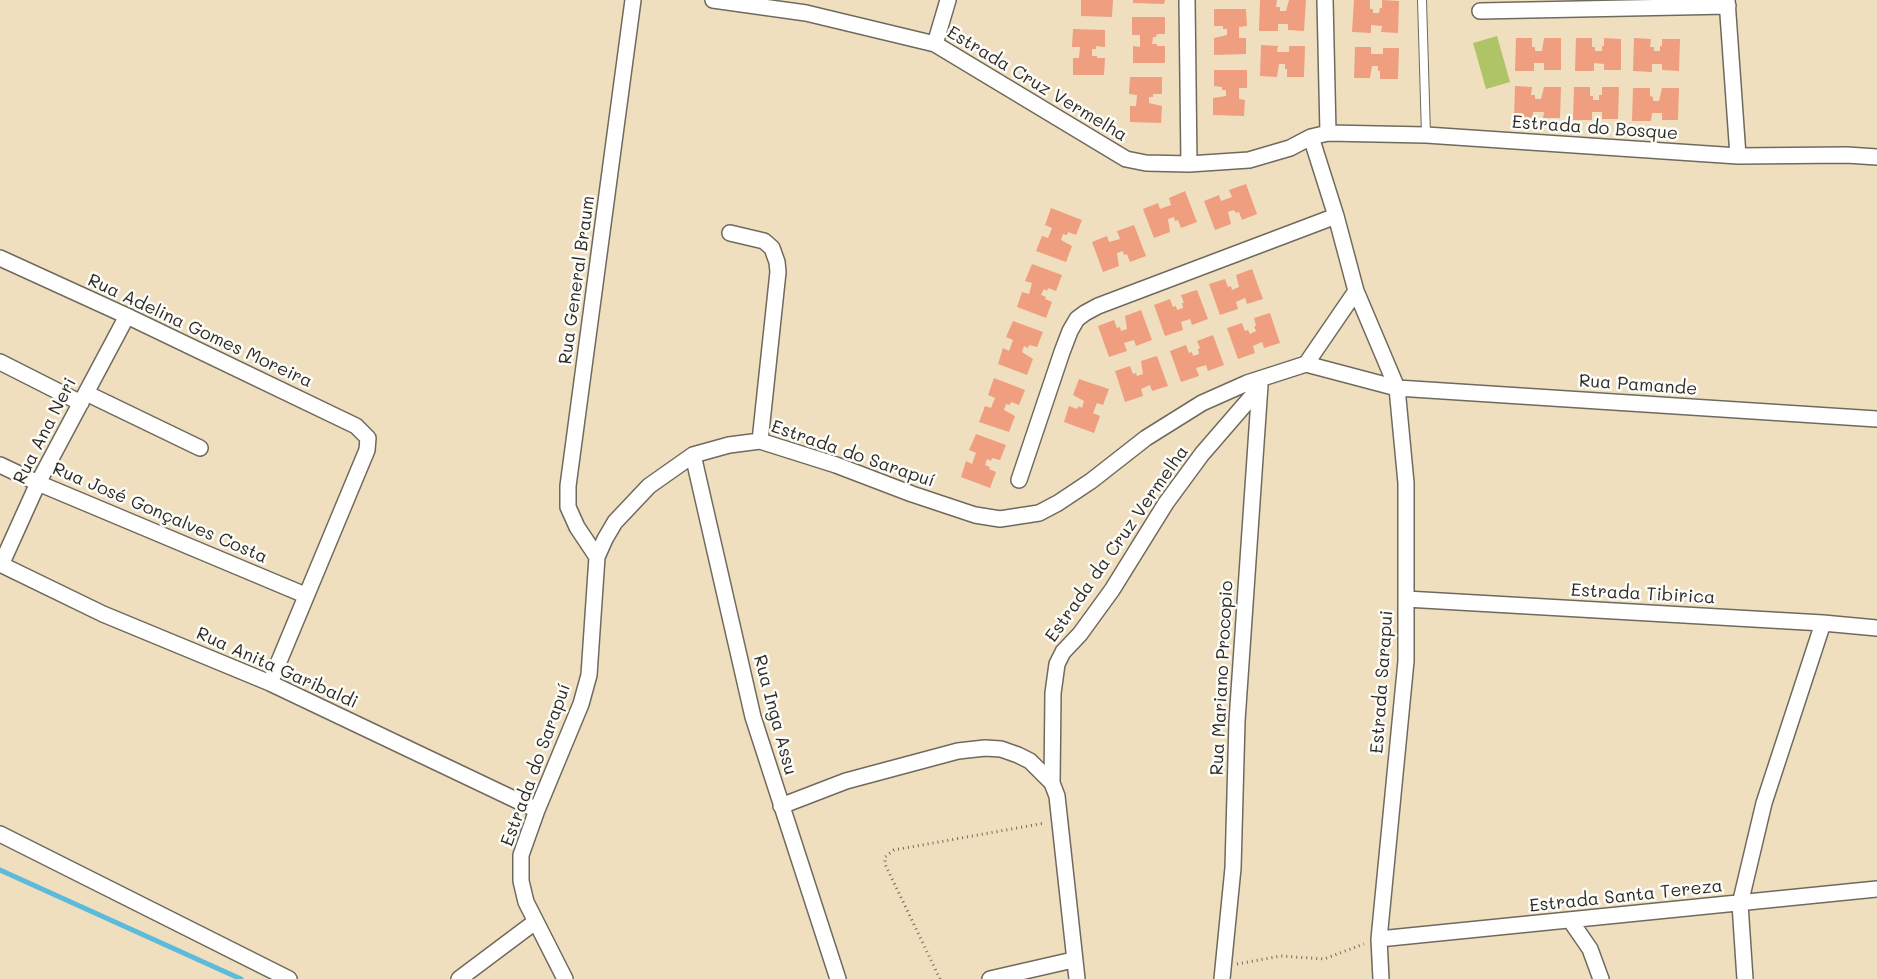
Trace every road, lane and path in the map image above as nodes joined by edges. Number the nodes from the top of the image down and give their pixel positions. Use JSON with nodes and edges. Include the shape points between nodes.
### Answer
{"nodes":[{"id":1,"x":633,"y":0,"type":"edge"},
{"id":2,"x":713,"y":0,"type":"edge"},
{"id":3,"x":948,"y":0,"type":"edge"},
{"id":4,"x":1187,"y":0,"type":"edge"},
{"id":5,"x":1325,"y":0,"type":"edge"},
{"id":6,"x":1422,"y":0,"type":"edge"},
{"id":7,"x":1728,"y":3,"type":"edge"},
{"id":8,"x":1480,"y":11,"type":"dead end"},
{"id":9,"x":935,"y":44,"type":"junction"},
{"id":10,"x":1328,"y":133,"type":"junction"},
{"id":11,"x":1426,"y":135,"type":"junction"},
{"id":12,"x":1311,"y":137,"type":"junction"},
{"id":13,"x":1738,"y":156,"type":"junction"},
{"id":14,"x":1877,"y":157,"type":"edge"},
{"id":15,"x":1189,"y":164,"type":"junction"},
{"id":16,"x":1336,"y":216,"type":"junction"},
{"id":17,"x":730,"y":233,"type":"dead end"},
{"id":18,"x":0,"y":258,"type":"edge"},
{"id":19,"x":1356,"y":291,"type":"junction"},
{"id":20,"x":127,"y":316,"type":"junction"},
{"id":21,"x":0,"y":362,"type":"edge"},
{"id":22,"x":1306,"y":364,"type":"junction"},
{"id":23,"x":1260,"y":383,"type":"junction"},
{"id":24,"x":1397,"y":388,"type":"junction"},
{"id":25,"x":83,"y":398,"type":"junction"},
{"id":26,"x":1877,"y":419,"type":"edge"},
{"id":27,"x":760,"y":441,"type":"junction"},
{"id":28,"x":200,"y":448,"type":"dead end"},
{"id":29,"x":693,"y":455,"type":"junction"},
{"id":30,"x":0,"y":465,"type":"edge"},
{"id":31,"x":1019,"y":480,"type":"dead end"},
{"id":32,"x":38,"y":483,"type":"junction"},
{"id":33,"x":598,"y":557,"type":"junction"},
{"id":34,"x":0,"y":564,"type":"edge"},
{"id":35,"x":305,"y":595,"type":"junction"},
{"id":36,"x":1406,"y":599,"type":"junction"},
{"id":37,"x":1823,"y":623,"type":"junction"},
{"id":38,"x":1877,"y":628,"type":"edge"},
{"id":39,"x":270,"y":683,"type":"junction"},
{"id":40,"x":1052,"y":783,"type":"junction"},
{"id":41,"x":781,"y":806,"type":"junction"},
{"id":42,"x":538,"y":810,"type":"junction"},
{"id":43,"x":1060,"y":820,"type":"junction"},
{"id":44,"x":0,"y":834,"type":"edge"},
{"id":45,"x":1877,"y":889,"type":"edge"},
{"id":46,"x":1740,"y":904,"type":"junction"},
{"id":47,"x":1570,"y":920,"type":"junction"},
{"id":48,"x":534,"y":922,"type":"junction"},
{"id":49,"x":1379,"y":939,"type":"junction"},
{"id":50,"x":1073,"y":960,"type":"junction"},
{"id":51,"x":1223,"y":973,"type":"edge"},
{"id":52,"x":289,"y":979,"type":"edge"},
{"id":53,"x":459,"y":979,"type":"edge"},
{"id":54,"x":565,"y":979,"type":"edge"},
{"id":55,"x":838,"y":979,"type":"edge"},
{"id":56,"x":940,"y":979,"type":"edge"},
{"id":57,"x":990,"y":979,"type":"edge"},
{"id":58,"x":1077,"y":979,"type":"edge"},
{"id":59,"x":1381,"y":979,"type":"edge"},
{"id":60,"x":1601,"y":979,"type":"edge"},
{"id":61,"x":1745,"y":979,"type":"edge"}],
"edges":[{"from":1,"to":33,"type":"street","name":"Rua General Braum","via":[[568,486],[568,507],[577,527]]},
{"from":2,"to":9,"type":"street","name":"Estrada Cruz Vermelha","via":[[806,13]]},
{"from":3,"to":9,"type":"street"},
{"from":4,"to":15,"type":"street"},
{"from":5,"to":10,"type":"street"},
{"from":6,"to":11,"type":"lane"},
{"from":7,"to":8,"type":"street"},
{"from":7,"to":13,"type":"street"},
{"from":9,"to":15,"type":"street","name":"Estrada Cruz Vermelha","via":[[1126,159],[1146,164]]},
{"from":10,"to":11,"type":"street","name":"Estrada do Bosque"},
{"from":10,"to":12,"type":"street","name":"Estrada do Bosque"},
{"from":11,"to":13,"type":"street","name":"Estrada do Bosque"},
{"from":12,"to":15,"type":"street","name":"Estrada Cruz Vermelha","via":[[1290,148],[1250,160]]},
{"from":12,"to":16,"type":"street"},
{"from":13,"to":14,"type":"street","name":"Estrada do Bosque"},
{"from":16,"to":19,"type":"street"},
{"from":16,"to":31,"type":"street","via":[[1085,313],[1070,331]]},
{"from":17,"to":27,"type":"street","via":[[764,241],[772,248],[777,262]]},
{"from":18,"to":20,"type":"street","name":"Rua Adelina Gomes Moreira"},
{"from":19,"to":22,"type":"street"},
{"from":19,"to":24,"type":"street"},
{"from":20,"to":25,"type":"street","name":"Rua Ana Neri"},
{"from":20,"to":35,"type":"street","name":"Rua Adelina Gomes Moreira","via":[[356,426],[368,438],[368,450]]},
{"from":21,"to":25,"type":"street"},
{"from":22,"to":23,"type":"street","name":"Estrada do Sarapuí"},
{"from":22,"to":24,"type":"street"},
{"from":23,"to":27,"type":"street","name":"Estrada do Sarapuí","via":[[1202,403],[1146,438],[1058,503],[1039,513],[1018,517],[1000,519],[975,514]]},
{"from":23,"to":40,"type":"street","name":"Estrada da Cruz Vermelha","via":[[1166,503],[1107,597],[1063,652],[1057,664],[1053,692]]},
{"from":23,"to":51,"type":"street","name":"Rua Mariano Procopio"},
{"from":24,"to":26,"type":"street","name":"Rua Pamande"},
{"from":24,"to":36,"type":"street","name":"Estrada Sarapui","via":[[1406,483]]},
{"from":25,"to":28,"type":"street"},
{"from":25,"to":32,"type":"street","name":"Rua Ana Neri"},
{"from":27,"to":29,"type":"street","name":"Estrada do Sarapuí"},
{"from":29,"to":33,"type":"street","name":"Estrada do Sarapuí","via":[[649,486],[626,509],[605,539]]},
{"from":29,"to":41,"type":"street","name":"Rua Inga Assu","via":[[753,718]]},
{"from":30,"to":32,"type":"street","name":"Rua José Gonçalves Costa"},
{"from":32,"to":34,"type":"street","name":"Rua Ana Neri"},
{"from":32,"to":35,"type":"street","name":"Rua José Gonçalves Costa"},
{"from":33,"to":42,"type":"street","name":"Estrada do Sarapuí","via":[[589,675],[578,712]]},
{"from":34,"to":39,"type":"street","name":"Rua Anita Garibaldi","via":[[102,614]]},
{"from":35,"to":39,"type":"street"},
{"from":36,"to":37,"type":"street","name":"Estrada Tibirica"},
{"from":36,"to":49,"type":"street","name":"Estrada Sarapui","via":[[1406,661]]},
{"from":37,"to":38,"type":"street","name":"Estrada Tibirica"},
{"from":37,"to":46,"type":"street","via":[[1764,803]]},
{"from":39,"to":42,"type":"street","name":"Rua Anita Garibaldi"},
{"from":40,"to":41,"type":"street","via":[[1030,761],[1001,749],[985,748],[958,751],[846,781]]},
{"from":40,"to":43,"type":"street","name":"Estrada da Cruz Vermelha"},
{"from":41,"to":55,"type":"street","name":"Rua Inga Assu"},
{"from":42,"to":48,"type":"street","name":"Estrada do Sarapuí","via":[[521,855],[521,881]]},
{"from":43,"to":50,"type":"street","name":"Estrada da Cruz Vermelha"},
{"from":43,"to":56,"type":"path","via":[[894,850],[885,857],[885,864]]},
{"from":44,"to":52,"type":"street"},
{"from":45,"to":46,"type":"street","name":"Estrada Santa Tereza"},
{"from":46,"to":47,"type":"street","name":"Estrada Santa Tereza"},
{"from":46,"to":61,"type":"street"},
{"from":47,"to":49,"type":"street","name":"Estrada Santa Tereza"},
{"from":47,"to":60,"type":"street","via":[[1590,949]]},
{"from":48,"to":53,"type":"street"},
{"from":48,"to":54,"type":"street","name":"Estrada do Sarapuí"},
{"from":49,"to":51,"type":"path","via":[[1324,959],[1281,956]]},
{"from":49,"to":59,"type":"street","name":"Estrada Sarapui"},
{"from":50,"to":57,"type":"street"},
{"from":50,"to":58,"type":"street","name":"Estrada da Cruz Vermelha"}]}
